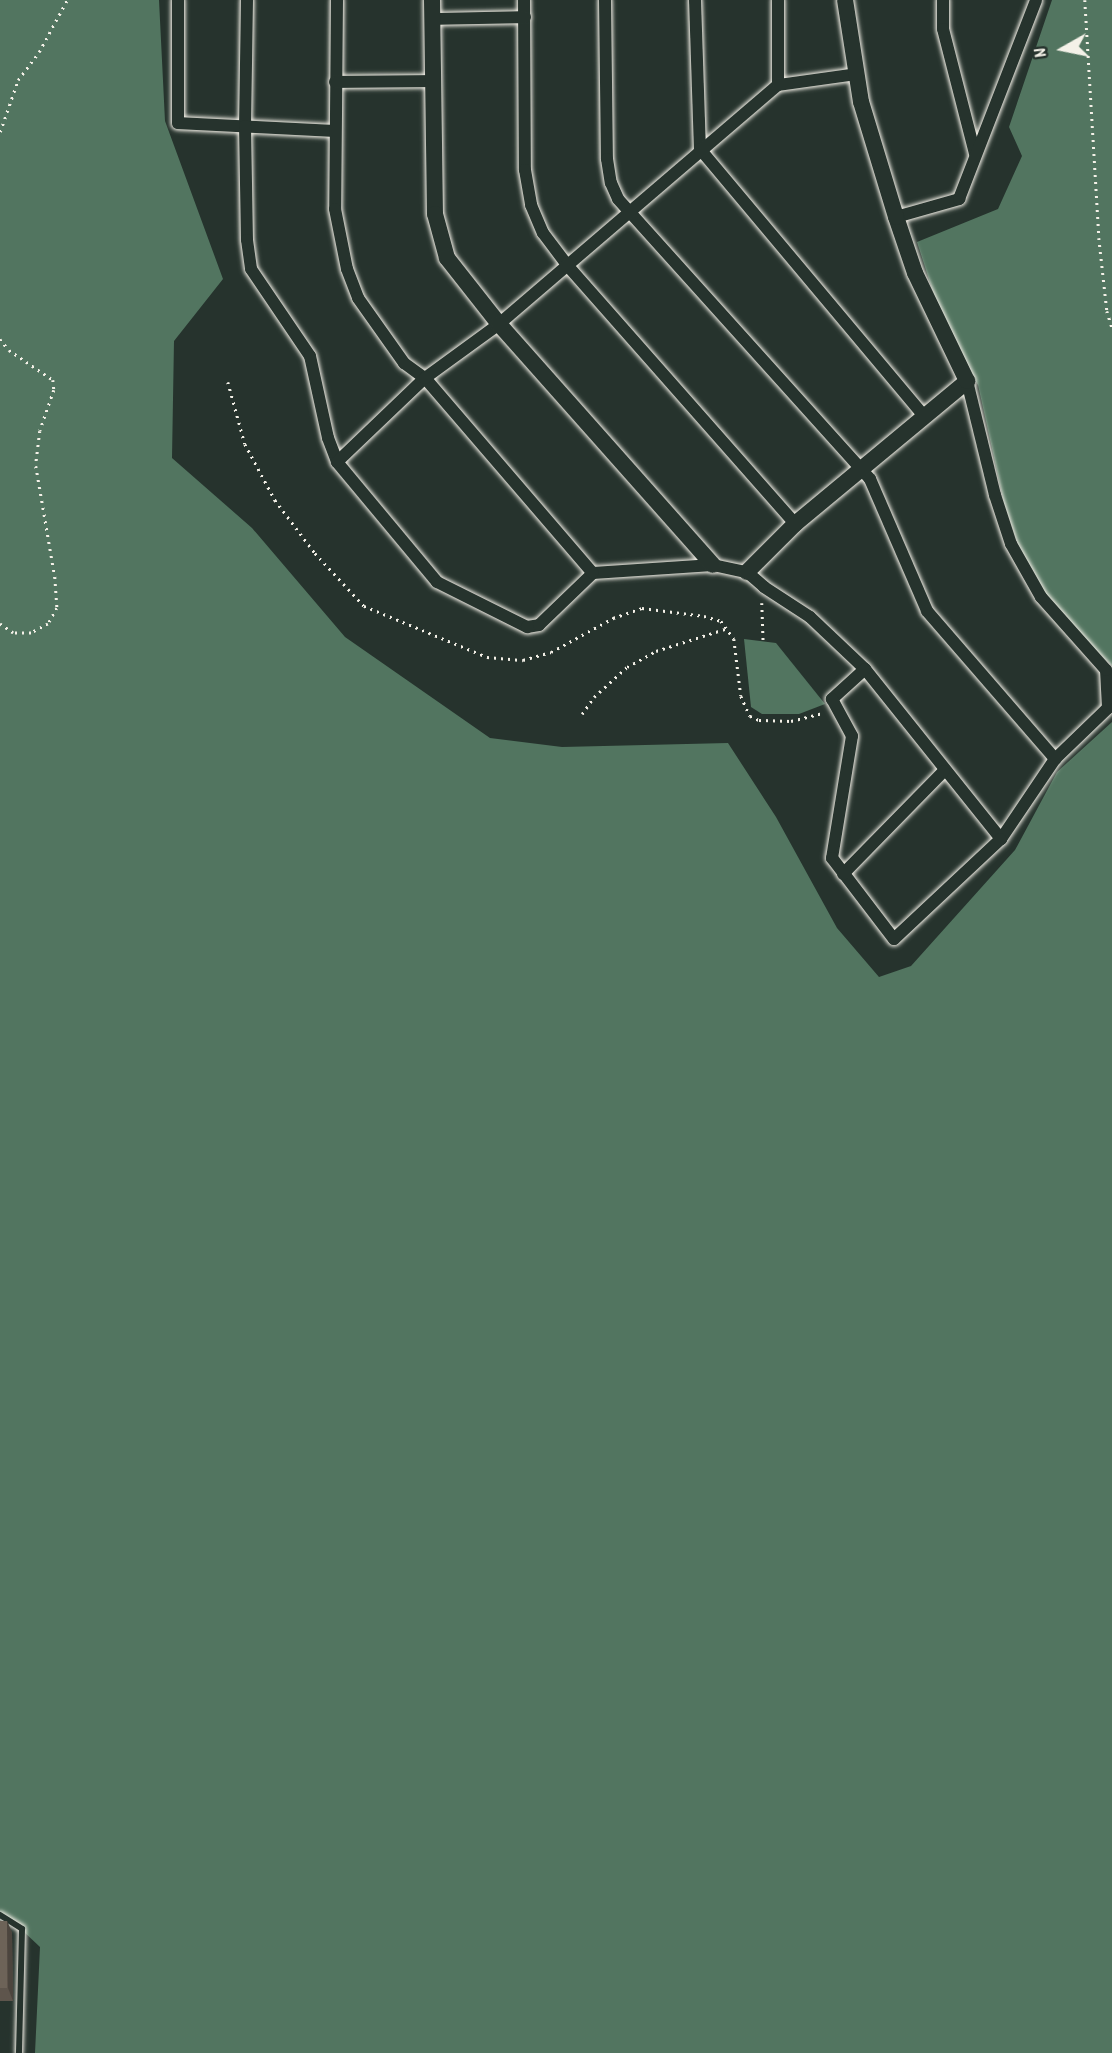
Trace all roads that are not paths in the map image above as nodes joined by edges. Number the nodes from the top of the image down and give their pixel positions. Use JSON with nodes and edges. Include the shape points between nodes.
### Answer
{"nodes":[{"id":1,"x":178,"y":0,"type":"edge"},
{"id":2,"x":247,"y":0,"type":"edge"},
{"id":3,"x":337,"y":0,"type":"edge"},
{"id":4,"x":432,"y":0,"type":"edge"},
{"id":5,"x":524,"y":0,"type":"edge"},
{"id":6,"x":605,"y":0,"type":"edge"},
{"id":7,"x":695,"y":0,"type":"edge"},
{"id":8,"x":778,"y":0,"type":"edge"},
{"id":9,"x":845,"y":0,"type":"edge"},
{"id":10,"x":943,"y":0,"type":"edge"},
{"id":11,"x":1035,"y":0,"type":"edge"},
{"id":12,"x":525,"y":17,"type":"junction"},
{"id":13,"x":432,"y":19,"type":"junction"},
{"id":14,"x":857,"y":74,"type":"junction"},
{"id":15,"x":433,"y":81,"type":"junction"},
{"id":16,"x":335,"y":82,"type":"junction"},
{"id":17,"x":778,"y":86,"type":"junction"},
{"id":18,"x":245,"y":126,"type":"junction"},
{"id":19,"x":334,"y":131,"type":"junction"},
{"id":20,"x":700,"y":149,"type":"junction"},
{"id":21,"x":975,"y":154,"type":"junction"},
{"id":22,"x":629,"y":213,"type":"junction"},
{"id":23,"x":896,"y":217,"type":"junction"},
{"id":24,"x":567,"y":265,"type":"junction"},
{"id":25,"x":499,"y":324,"type":"junction"},
{"id":26,"x":425,"y":378,"type":"junction"},
{"id":27,"x":967,"y":381,"type":"junction"},
{"id":28,"x":923,"y":415,"type":"junction"},
{"id":29,"x":337,"y":462,"type":"junction"},
{"id":30,"x":860,"y":470,"type":"junction"},
{"id":31,"x":795,"y":524,"type":"junction"},
{"id":32,"x":713,"y":565,"type":"junction"},
{"id":33,"x":747,"y":572,"type":"junction"},
{"id":34,"x":593,"y":573,"type":"junction"},
{"id":35,"x":866,"y":669,"type":"junction"},
{"id":36,"x":1055,"y":759,"type":"junction"},
{"id":37,"x":944,"y":771,"type":"junction"},
{"id":38,"x":1001,"y":839,"type":"junction"},
{"id":39,"x":843,"y":874,"type":"junction"},
{"id":40,"x":0,"y":1915,"type":"edge"},
{"id":41,"x":19,"y":2053,"type":"edge"}],
"edges":[{"from":1,"to":18,"type":"street","via":[[178,123]]},
{"from":2,"to":18,"type":"street"},
{"from":3,"to":16,"type":"street"},
{"from":4,"to":13,"type":"street"},
{"from":5,"to":12,"type":"street"},
{"from":6,"to":22,"type":"street","via":[[607,159],[611,183]]},
{"from":7,"to":20,"type":"street"},
{"from":8,"to":17,"type":"street"},
{"from":9,"to":14,"type":"street"},
{"from":10,"to":21,"type":"street","via":[[943,29]]},
{"from":11,"to":21,"type":"street"},
{"from":12,"to":13,"type":"street"},
{"from":12,"to":24,"type":"street","via":[[526,170],[531,205],[543,233]]},
{"from":13,"to":15,"type":"street"},
{"from":14,"to":17,"type":"street"},
{"from":14,"to":23,"type":"street","via":[[861,102]]},
{"from":15,"to":16,"type":"street"},
{"from":15,"to":25,"type":"street","via":[[435,214],[440,240],[462,281]]},
{"from":16,"to":19,"type":"street"},
{"from":17,"to":20,"type":"street"},
{"from":18,"to":19,"type":"street"},
{"from":18,"to":29,"type":"street","via":[[251,269],[310,356]]},
{"from":19,"to":26,"type":"street","via":[[335,209],[347,269],[373,323],[404,363]]},
{"from":20,"to":22,"type":"street"},
{"from":20,"to":28,"type":"street"},
{"from":21,"to":23,"type":"street","via":[[959,199]]},
{"from":22,"to":24,"type":"street"},
{"from":22,"to":30,"type":"street"},
{"from":23,"to":27,"type":"street","via":[[915,273]]},
{"from":24,"to":25,"type":"street"},
{"from":24,"to":31,"type":"street"},
{"from":25,"to":26,"type":"street"},
{"from":25,"to":32,"type":"street"},
{"from":26,"to":29,"type":"street"},
{"from":26,"to":34,"type":"street"},
{"from":27,"to":28,"type":"street"},
{"from":27,"to":36,"type":"street","via":[[1011,544],[1041,597],[1106,670],[1108,708]]},
{"from":28,"to":30,"type":"street"},
{"from":29,"to":34,"type":"street","via":[[438,582],[527,628],[538,625]]},
{"from":30,"to":31,"type":"street"},
{"from":30,"to":36,"type":"street","via":[[870,480],[927,611]]},
{"from":31,"to":33,"type":"street"},
{"from":32,"to":33,"type":"street"},
{"from":32,"to":34,"type":"street"},
{"from":33,"to":35,"type":"street","via":[[818,623]]},
{"from":35,"to":37,"type":"street"},
{"from":35,"to":39,"type":"street","via":[[832,699],[852,736],[832,858]]},
{"from":36,"to":38,"type":"street"},
{"from":37,"to":38,"type":"street"},
{"from":37,"to":39,"type":"street"},
{"from":38,"to":39,"type":"street","via":[[894,939]]},
{"from":40,"to":41,"type":"lane","via":[[22,1929]]}]}
